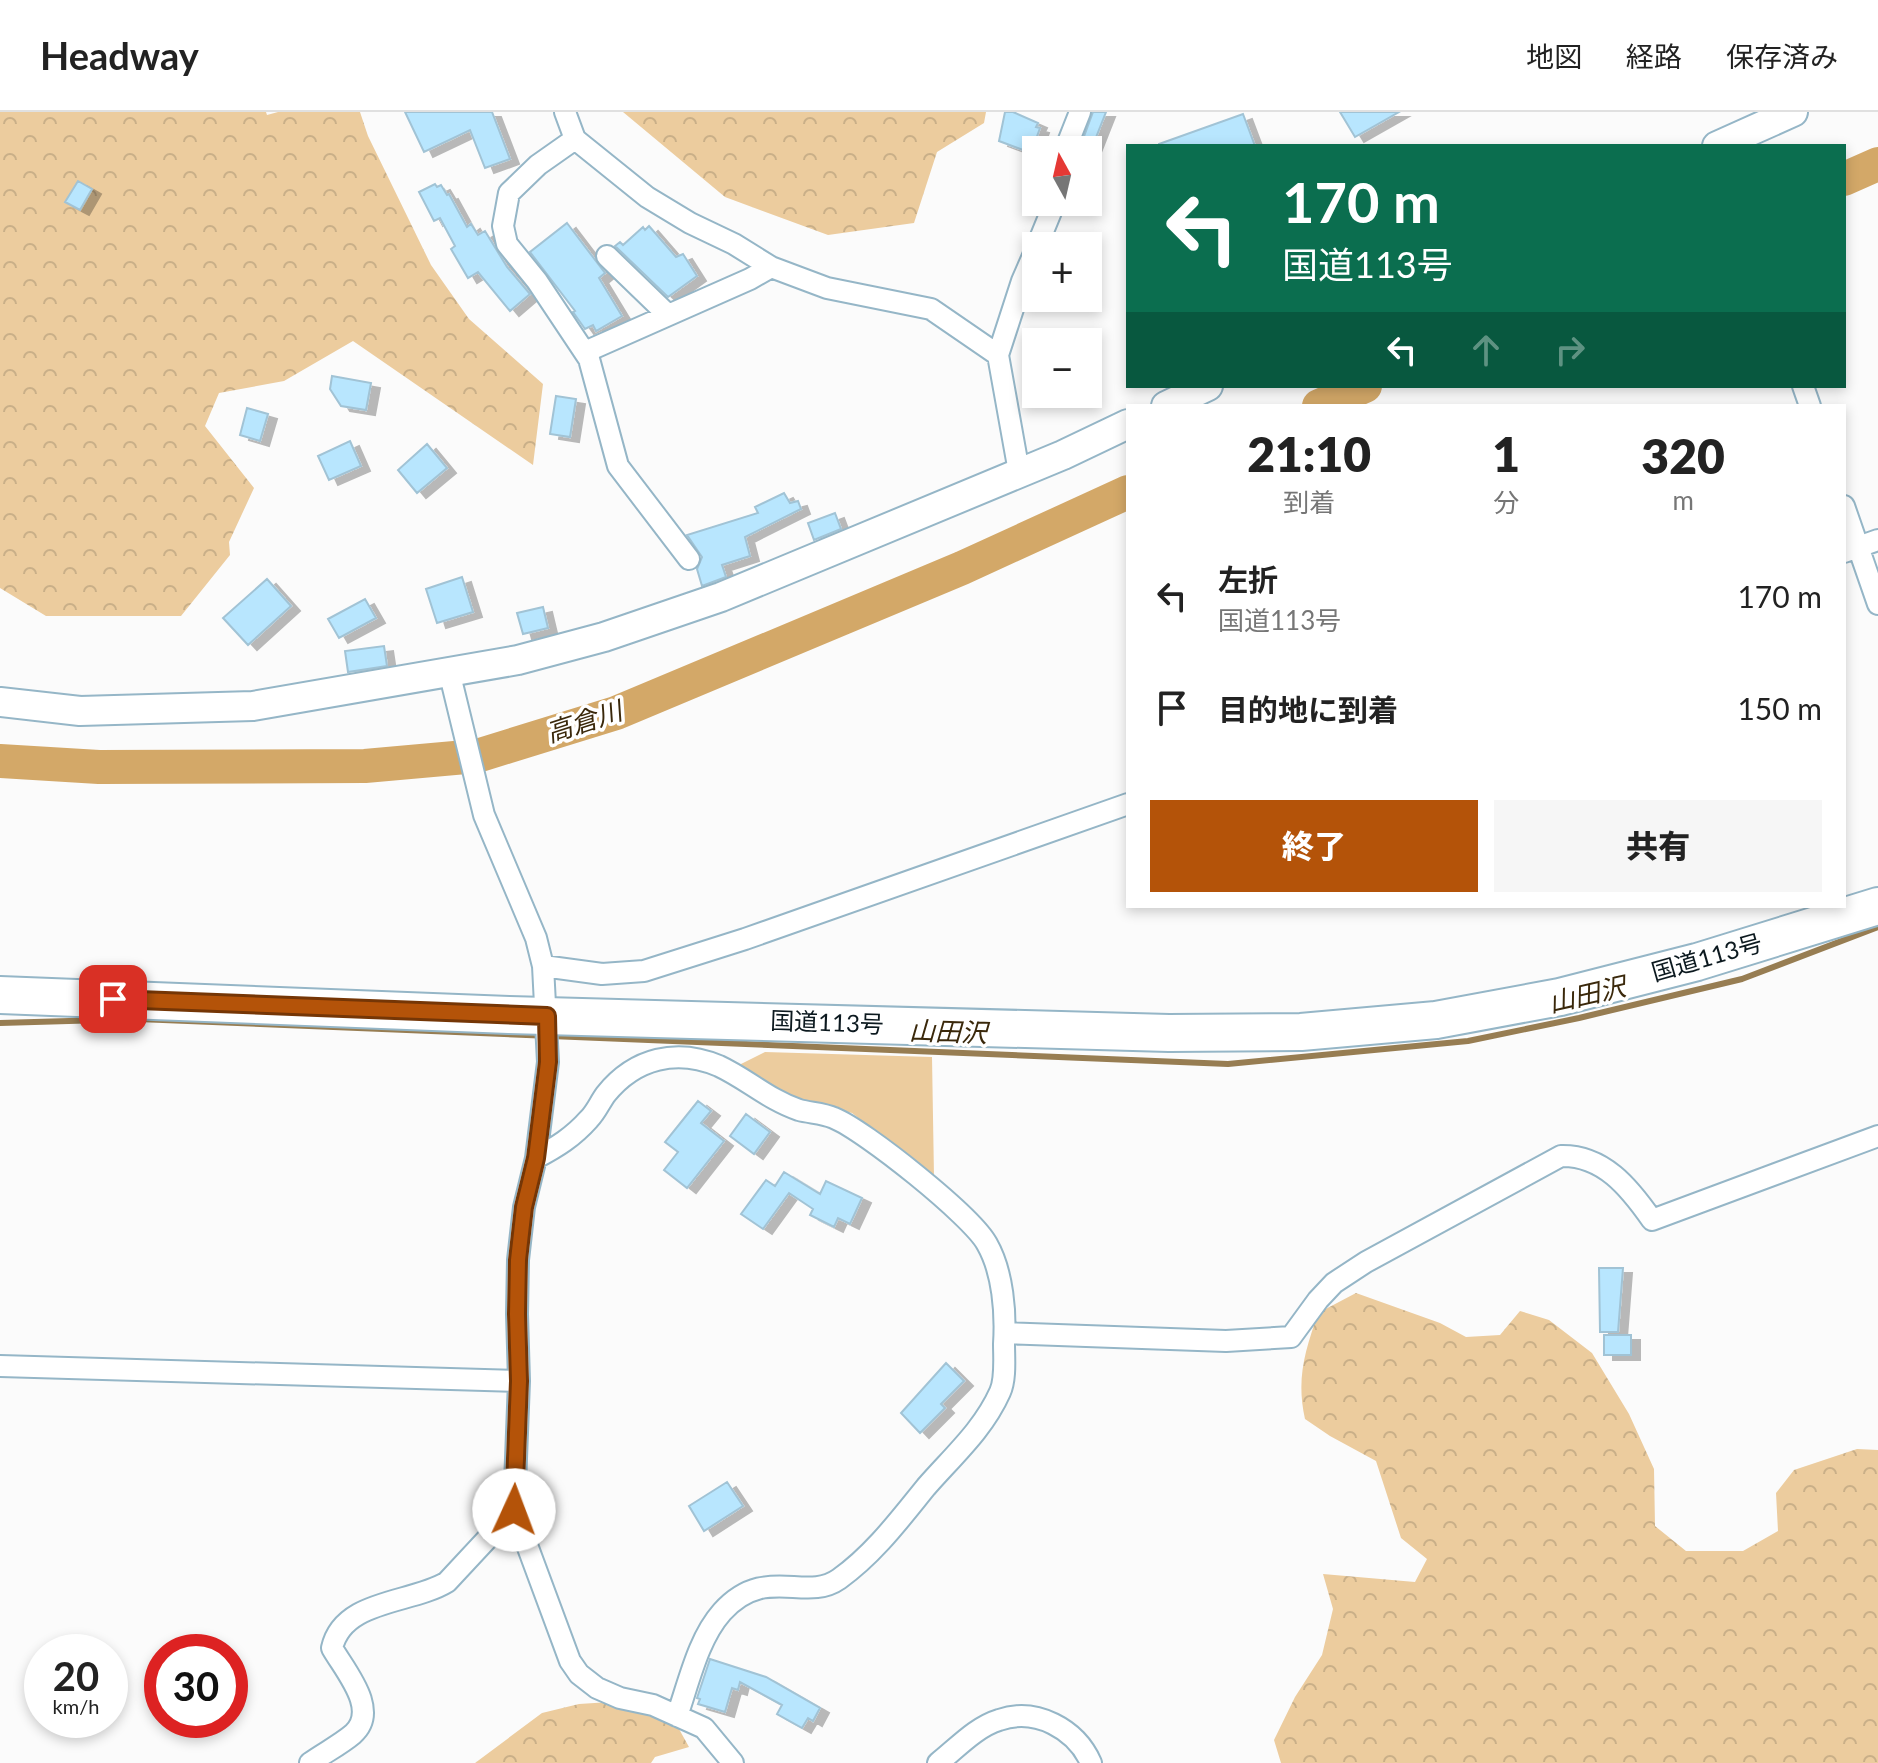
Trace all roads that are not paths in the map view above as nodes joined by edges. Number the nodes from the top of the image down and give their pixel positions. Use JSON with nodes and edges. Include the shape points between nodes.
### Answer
{"nodes":[{"id":1,"x":565,"y":112,"type":"edge"},
{"id":2,"x":1080,"y":112,"type":"edge"},
{"id":3,"x":1793,"y":112,"type":"edge"},
{"id":4,"x":1756,"y":119,"type":"edge"},
{"id":5,"x":1071,"y":136,"type":"edge"},
{"id":6,"x":575,"y":139,"type":"junction"},
{"id":7,"x":1720,"y":144,"type":"edge"},
{"id":8,"x":607,"y":256,"type":"dead end"},
{"id":9,"x":771,"y":267,"type":"junction"},
{"id":10,"x":1022,"y":281,"type":"edge"},
{"id":11,"x":668,"y":315,"type":"junction"},
{"id":12,"x":585,"y":352,"type":"junction"},
{"id":13,"x":998,"y":355,"type":"junction"},
{"id":14,"x":1204,"y":388,"type":"edge"},
{"id":15,"x":1170,"y":404,"type":"edge"},
{"id":16,"x":1126,"y":425,"type":"edge"},
{"id":17,"x":1019,"y":472,"type":"junction"},
{"id":18,"x":1846,"y":519,"type":"edge"},
{"id":19,"x":1878,"y":540,"type":"edge"},
{"id":20,"x":1851,"y":550,"type":"edge"},
{"id":21,"x":689,"y":559,"type":"dead end"},
{"id":22,"x":1878,"y":604,"type":"edge"},
{"id":23,"x":449,"y":671,"type":"junction"},
{"id":24,"x":0,"y":702,"type":"edge"},
{"id":25,"x":1126,"y":805,"type":"edge"},
{"id":26,"x":1878,"y":906,"type":"edge"},
{"id":27,"x":543,"y":966,"type":"junction"},
{"id":28,"x":0,"y":995,"type":"edge"},
{"id":29,"x":547,"y":1016,"type":"junction"},
{"id":30,"x":1878,"y":1136,"type":"edge"},
{"id":31,"x":536,"y":1158,"type":"junction"},
{"id":32,"x":1005,"y":1333,"type":"junction"},
{"id":33,"x":0,"y":1366,"type":"edge"},
{"id":34,"x":519,"y":1381,"type":"junction"},
{"id":35,"x":514,"y":1510,"type":"junction"},
{"id":36,"x":677,"y":1716,"type":"junction"},
{"id":37,"x":310,"y":1763,"type":"edge"},
{"id":38,"x":733,"y":1763,"type":"edge"},
{"id":39,"x":938,"y":1763,"type":"edge"},
{"id":40,"x":1091,"y":1763,"type":"edge"}],
"edges":[{"from":1,"to":6,"type":"street"},
{"from":2,"to":5,"type":"street"},
{"from":3,"to":4,"type":"street"},
{"from":4,"to":7,"type":"street"},
{"from":6,"to":9,"type":"street","via":[[647,197]]},
{"from":6,"to":12,"type":"street","via":[[509,193],[503,226],[507,244]]},
{"from":8,"to":11,"type":"street"},
{"from":9,"to":11,"type":"street"},
{"from":9,"to":13,"type":"street","via":[[827,288],[931,309]]},
{"from":10,"to":13,"type":"street"},
{"from":11,"to":12,"type":"street"},
{"from":12,"to":21,"type":"street","via":[[618,466]]},
{"from":13,"to":17,"type":"street"},
{"from":14,"to":15,"type":"street"},
{"from":16,"to":17,"type":"street"},
{"from":17,"to":23,"type":"street","via":[[721,597],[604,637],[518,660]]},
{"from":18,"to":20,"type":"street"},
{"from":19,"to":20,"type":"street"},
{"from":20,"to":22,"type":"street"},
{"from":23,"to":24,"type":"street","via":[[253,706],[80,711]]},
{"from":23,"to":27,"type":"street","via":[[484,815]]},
{"from":25,"to":27,"type":"street","via":[[644,971],[602,974]]},
{"from":26,"to":29,"type":"highway","name":"国道113号","via":[[1697,962],[1560,997],[1436,1020],[1301,1032]]},
{"from":27,"to":29,"type":"street"},
{"from":28,"to":29,"type":"highway","name":"国道113号"},
{"from":29,"to":31,"type":"street","via":[[548,1062]]},
{"from":30,"to":32,"type":"street","via":[[1652,1220],[1616,1176],[1597,1162],[1561,1156],[1345,1276],[1318,1300],[1291,1337],[1226,1341]]},
{"from":31,"to":32,"type":"street","via":[[565,1143],[616,1084],[645,1063],[662,1057],[720,1066],[766,1096],[835,1118],[958,1210],[994,1258]]},
{"from":31,"to":34,"type":"street","via":[[518,1260]]},
{"from":32,"to":36,"type":"street","via":[[1002,1389],[973,1438],[880,1543],[836,1581],[819,1587],[758,1587],[723,1611],[707,1634]]},
{"from":33,"to":34,"type":"street"},
{"from":34,"to":35,"type":"street"},
{"from":35,"to":36,"type":"street","via":[[579,1674],[620,1698]]},
{"from":35,"to":37,"type":"street","via":[[447,1582],[343,1623],[332,1648],[364,1700],[362,1719],[355,1733]]},
{"from":36,"to":38,"type":"street","via":[[704,1728]]},
{"from":39,"to":40,"type":"street","via":[[983,1728],[1018,1717],[1056,1724],[1072,1735]]}]}
